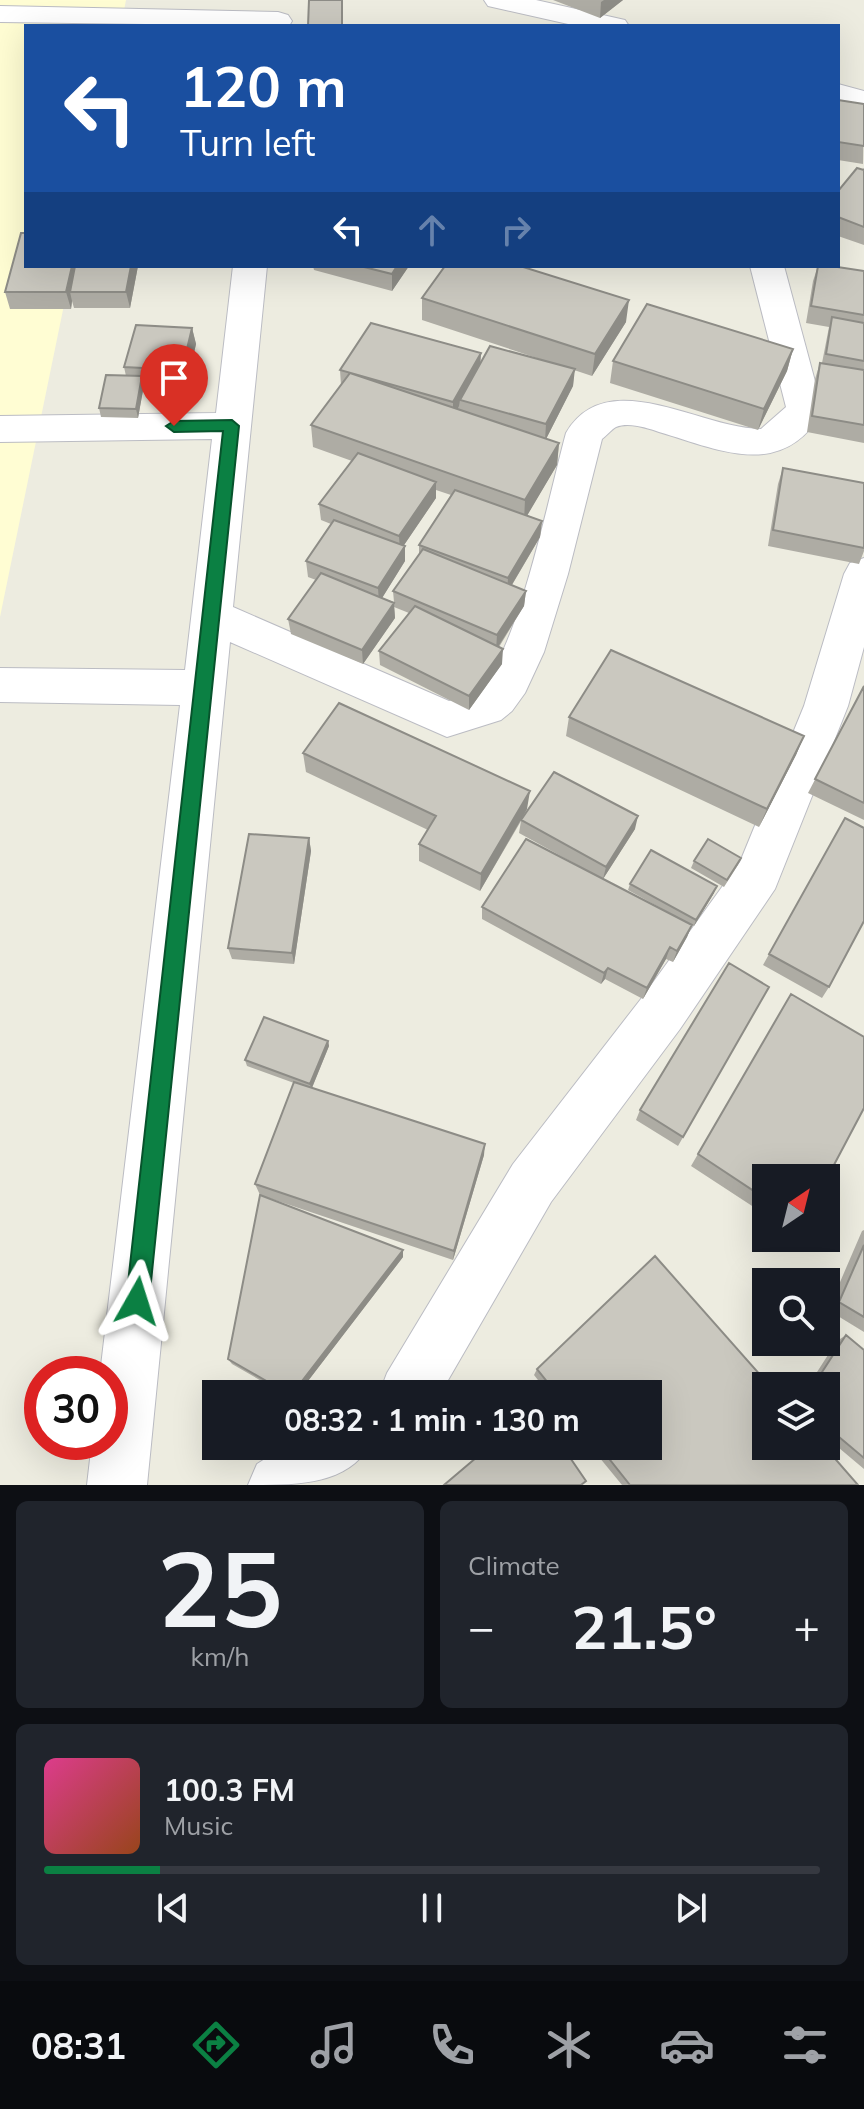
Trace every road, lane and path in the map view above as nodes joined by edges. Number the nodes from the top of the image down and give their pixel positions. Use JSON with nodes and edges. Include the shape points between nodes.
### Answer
{"nodes":[{"id":1,"x":498,"y":0,"type":"edge"},
{"id":2,"x":0,"y":14,"type":"edge"},
{"id":3,"x":279,"y":16,"type":"edge"},
{"id":4,"x":606,"y":24,"type":"edge"},
{"id":5,"x":840,"y":94,"type":"edge"},
{"id":6,"x":864,"y":101,"type":"edge"},
{"id":7,"x":250,"y":268,"type":"edge"},
{"id":8,"x":768,"y":268,"type":"edge"},
{"id":9,"x":232,"y":426,"type":"junction"},
{"id":10,"x":0,"y":429,"type":"edge"},
{"id":11,"x":864,"y":574,"type":"edge"},
{"id":12,"x":212,"y":616,"type":"junction"},
{"id":13,"x":0,"y":685,"type":"edge"},
{"id":14,"x":204,"y":688,"type":"junction"},
{"id":15,"x":416,"y":1380,"type":"edge"},
{"id":16,"x":317,"y":1460,"type":"edge"},
{"id":17,"x":117,"y":1485,"type":"edge"},
{"id":18,"x":278,"y":1485,"type":"edge"}],
"edges":[{"from":1,"to":4,"type":"street"},
{"from":2,"to":3,"type":"street"},
{"from":5,"to":6,"type":"street"},
{"from":7,"to":9,"type":"street"},
{"from":8,"to":12,"type":"street","via":[[805,411],[770,442],[738,442],[640,413],[608,414],[585,433],[523,656],[498,698],[473,714],[447,719]]},
{"from":9,"to":10,"type":"street"},
{"from":9,"to":12,"type":"street"},
{"from":11,"to":15,"type":"street","via":[[826,706],[758,874],[532,1183]]},
{"from":12,"to":14,"type":"street"},
{"from":13,"to":14,"type":"street"},
{"from":14,"to":17,"type":"street"},
{"from":16,"to":18,"type":"street"}]}
